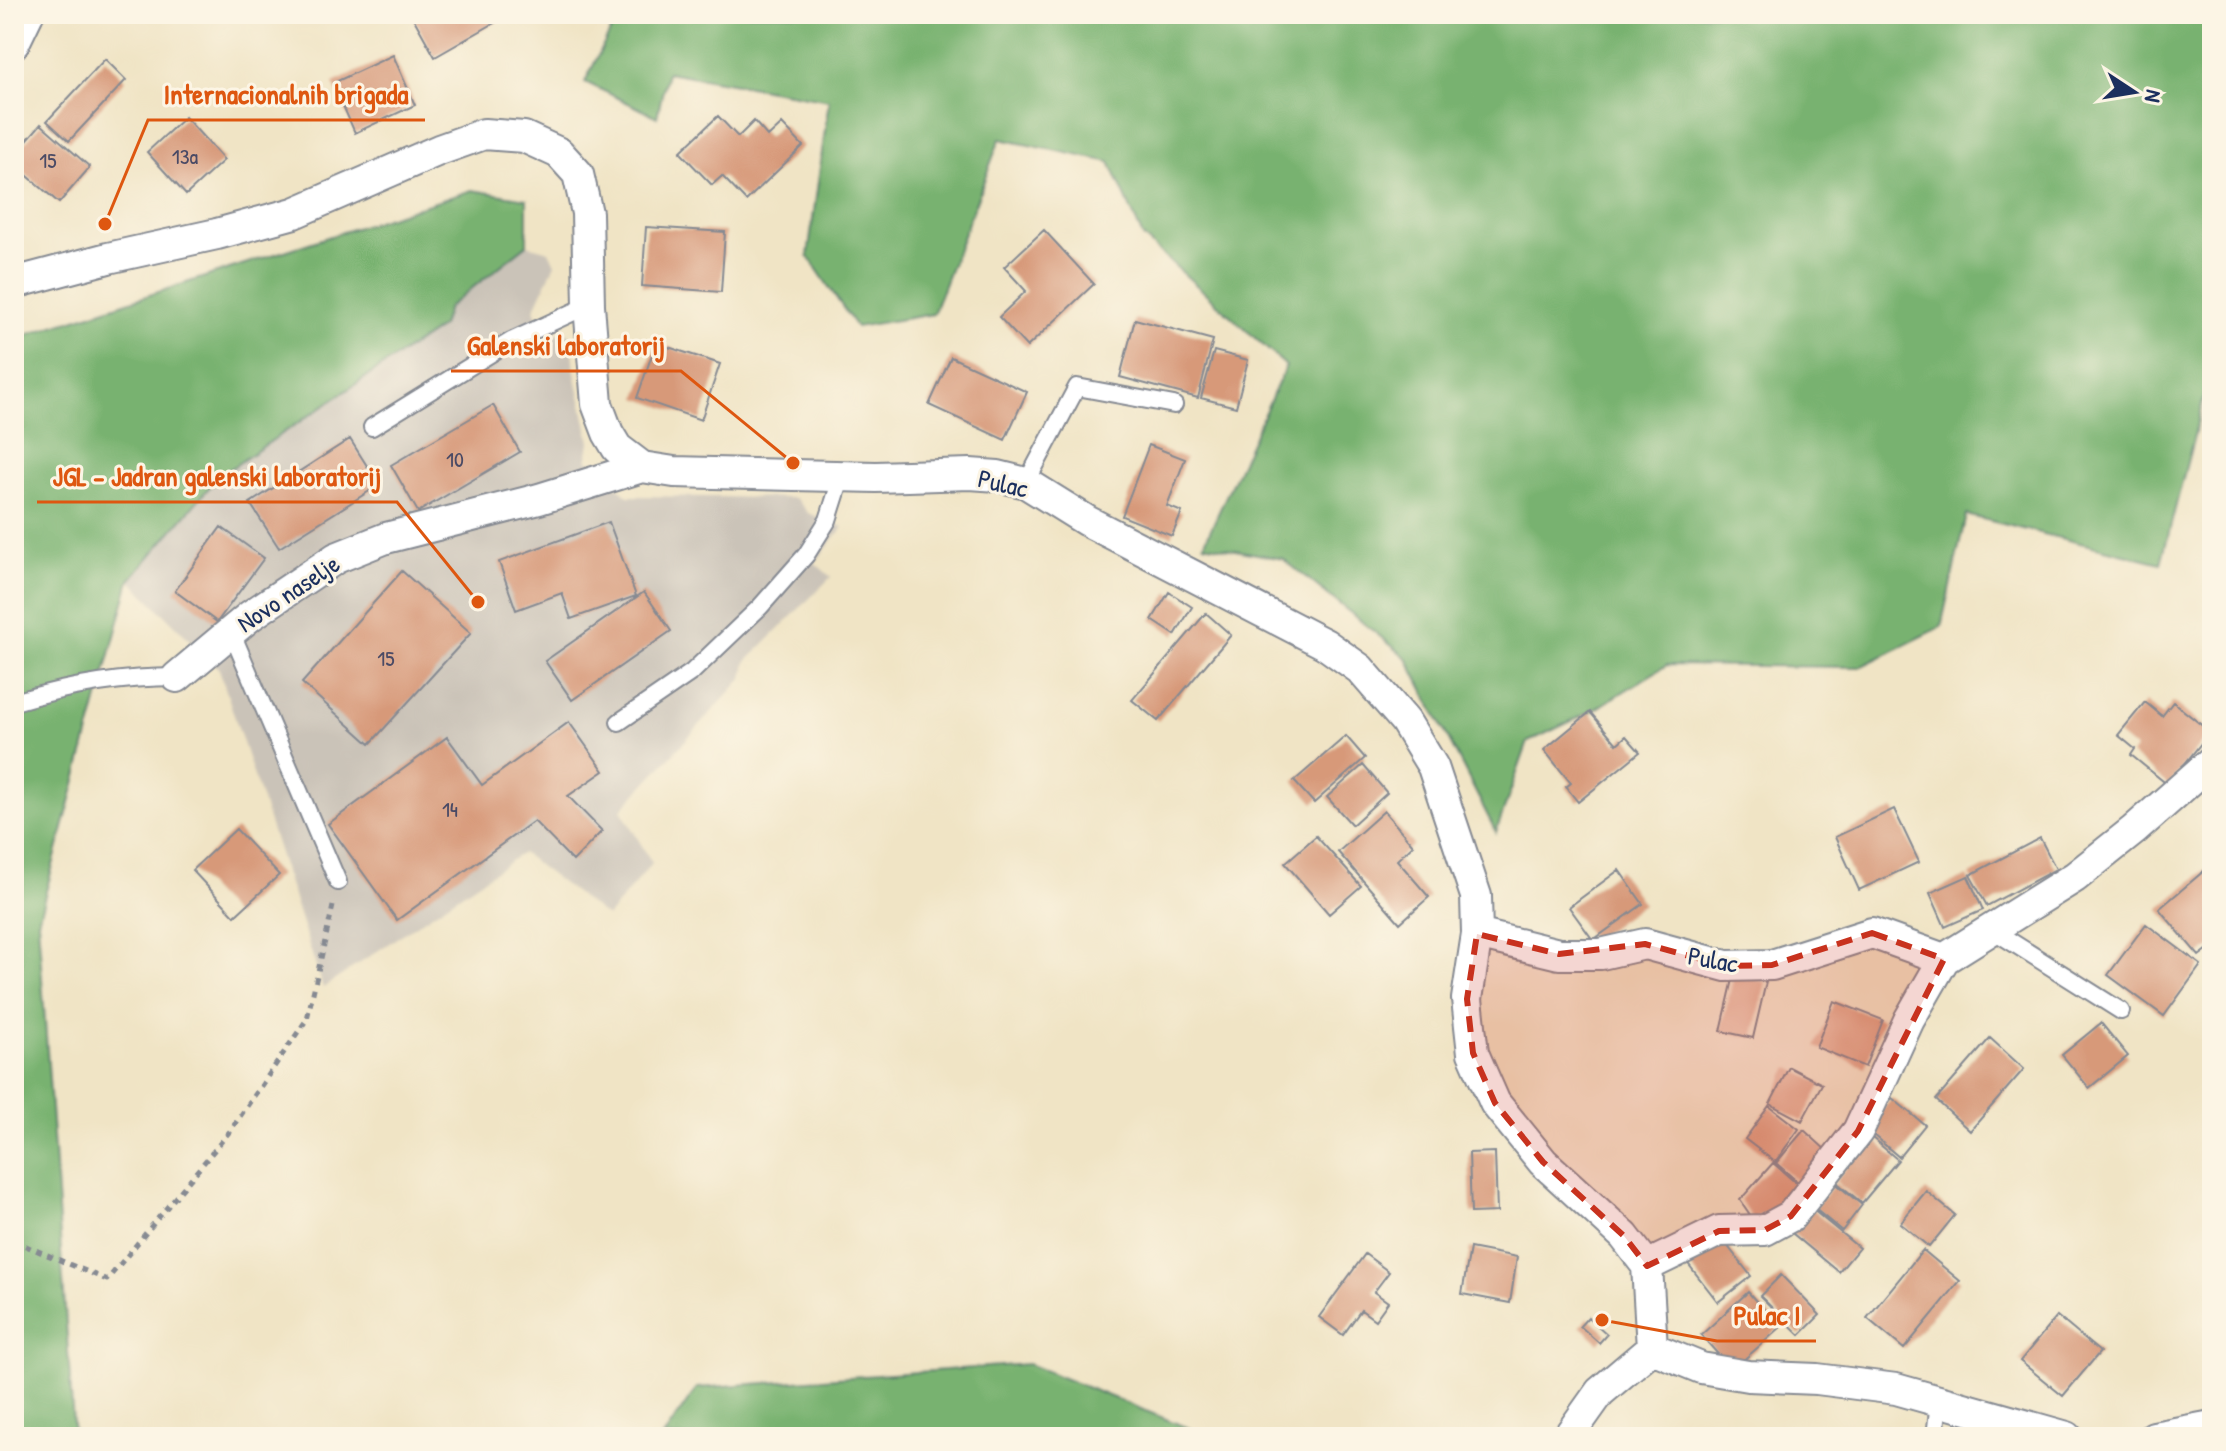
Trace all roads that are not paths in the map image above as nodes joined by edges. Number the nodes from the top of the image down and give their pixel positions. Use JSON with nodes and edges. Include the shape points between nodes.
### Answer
{"nodes":[{"id":1,"x":28,"y":14,"type":"edge"},
{"id":2,"x":14,"y":43,"type":"edge"},
{"id":3,"x":14,"y":283,"type":"edge"},
{"id":4,"x":589,"y":305,"type":"junction"},
{"id":5,"x":1174,"y":405,"type":"dead end"},
{"id":6,"x":372,"y":427,"type":"dead end"},
{"id":7,"x":642,"y":467,"type":"junction"},
{"id":8,"x":842,"y":476,"type":"junction"},
{"id":9,"x":1026,"y":483,"type":"junction"},
{"id":10,"x":231,"y":631,"type":"junction"},
{"id":11,"x":2212,"y":654,"type":"edge"},
{"id":12,"x":2212,"y":662,"type":"edge"},
{"id":13,"x":177,"y":677,"type":"joint"},
{"id":14,"x":14,"y":702,"type":"edge"},
{"id":15,"x":619,"y":722,"type":"dead end"},
{"id":16,"x":2212,"y":761,"type":"edge"},
{"id":17,"x":338,"y":882,"type":"road end"},
{"id":18,"x":1991,"y":929,"type":"junction"},
{"id":19,"x":1477,"y":934,"type":"junction"},
{"id":20,"x":1944,"y":959,"type":"junction"},
{"id":21,"x":2121,"y":1011,"type":"dead end"},
{"id":22,"x":1647,"y":1266,"type":"junction"},
{"id":23,"x":1652,"y":1348,"type":"junction"},
{"id":24,"x":1939,"y":1401,"type":"junction"},
{"id":25,"x":2212,"y":1426,"type":"edge"},
{"id":26,"x":1568,"y":1437,"type":"edge"},
{"id":27,"x":1935,"y":1437,"type":"edge"},
{"id":28,"x":2067,"y":1437,"type":"edge"},
{"id":29,"x":2154,"y":1437,"type":"edge"}],
"edges":[{"from":1,"to":2,"type":"street"},
{"from":3,"to":4,"type":"street","via":[[294,213],[484,134],[524,137],[559,153],[578,174],[587,213]]},
{"from":4,"to":6,"type":"lane","via":[[511,341]]},
{"from":4,"to":7,"type":"street","via":[[597,404],[617,448]]},
{"from":5,"to":9,"type":"lane","via":[[1077,387]]},
{"from":7,"to":8,"type":"street","name":"Pulac"},
{"from":7,"to":10,"type":"street","name":"Novo naselje","via":[[386,538],[336,558]]},
{"from":8,"to":9,"type":"street","name":"Pulac","via":[[970,474]]},
{"from":8,"to":15,"type":"lane","via":[[828,520],[806,555],[760,607],[692,672]]},
{"from":9,"to":19,"type":"street","name":"Pulac","via":[[1087,521],[1325,644],[1360,669],[1405,721],[1433,767],[1476,896]]},
{"from":10,"to":13,"type":"street","name":"Novo naselje"},
{"from":10,"to":17,"type":"lane"},
{"from":11,"to":12,"type":"lane"},
{"from":13,"to":14,"type":"lane","via":[[99,682]]},
{"from":16,"to":18,"type":"street","via":[[2075,877]]},
{"from":18,"to":20,"type":"street"},
{"from":18,"to":21,"type":"lane"},
{"from":19,"to":20,"type":"street","name":"Pulac","via":[[1559,954],[1601,954],[1645,944],[1726,966],[1772,965],[1872,933]]},
{"from":19,"to":22,"type":"street","name":"Pulac","via":[[1467,999],[1473,1053],[1495,1103],[1543,1162],[1624,1236]]},
{"from":20,"to":22,"type":"street","via":[[1909,1020],[1858,1131],[1791,1216],[1765,1230],[1719,1231]]},
{"from":22,"to":23,"type":"street"},
{"from":23,"to":24,"type":"street","via":[[1701,1368],[1896,1389]]},
{"from":23,"to":26,"type":"street","via":[[1600,1392]]},
{"from":24,"to":27,"type":"lane"},
{"from":24,"to":28,"type":"street"},
{"from":25,"to":29,"type":"street"}]}
